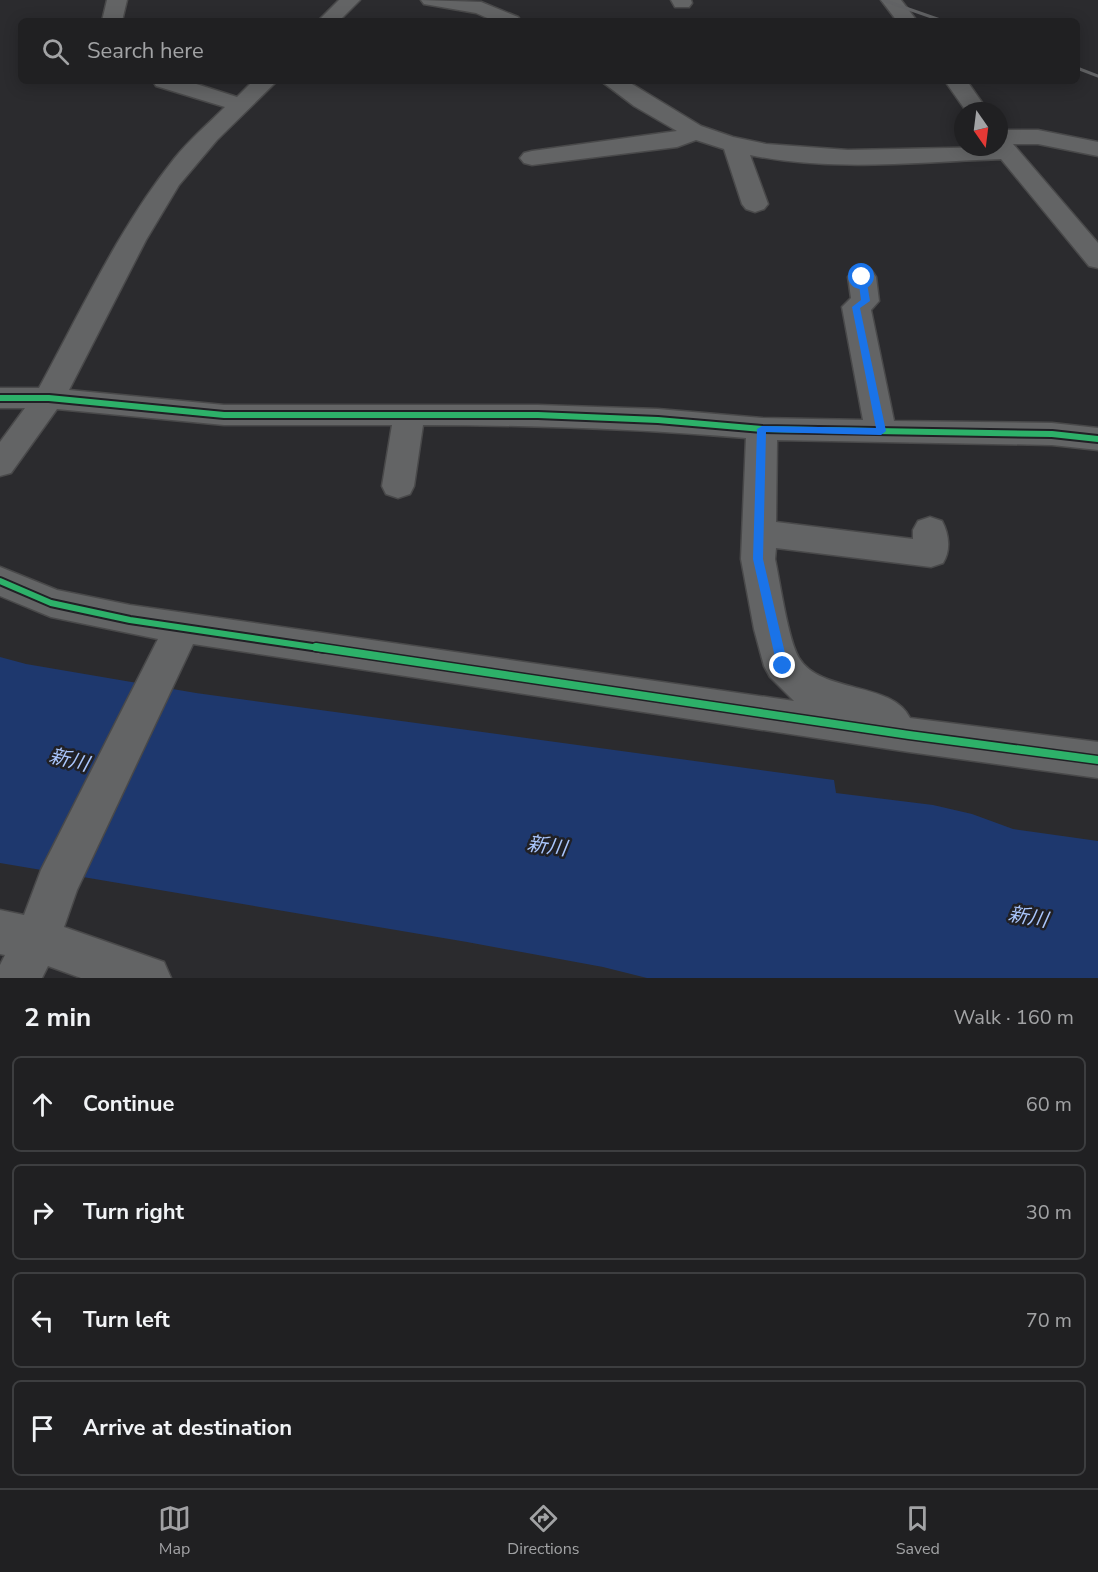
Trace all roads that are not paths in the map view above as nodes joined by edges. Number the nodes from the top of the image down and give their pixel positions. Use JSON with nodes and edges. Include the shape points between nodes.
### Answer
{"nodes":[{"id":1,"x":117,"y":0,"type":"edge"},
{"id":2,"x":350,"y":0,"type":"edge"},
{"id":3,"x":431,"y":0,"type":"edge"},
{"id":4,"x":891,"y":0,"type":"edge"},
{"id":5,"x":113,"y":18,"type":"edge"},
{"id":6,"x":331,"y":18,"type":"edge"},
{"id":7,"x":505,"y":18,"type":"edge"},
{"id":8,"x":905,"y":18,"type":"edge"},
{"id":9,"x":174,"y":84,"type":"edge"},
{"id":10,"x":263,"y":84,"type":"edge"},
{"id":11,"x":617,"y":84,"type":"edge"},
{"id":12,"x":958,"y":84,"type":"edge"},
{"id":13,"x":971,"y":102,"type":"edge"},
{"id":14,"x":241,"y":105,"type":"junction"},
{"id":15,"x":694,"y":131,"type":"junction"},
{"id":16,"x":1008,"y":143,"type":"edge"},
{"id":17,"x":734,"y":144,"type":"junction"},
{"id":18,"x":954,"y":148,"type":"edge"},
{"id":19,"x":1098,"y":149,"type":"edge"},
{"id":20,"x":1008,"y":151,"type":"edge"},
{"id":21,"x":532,"y":158,"type":"dead end"},
{"id":22,"x":755,"y":204,"type":"dead end"},
{"id":23,"x":1098,"y":260,"type":"edge"},
{"id":24,"x":862,"y":277,"type":"dead end"},
{"id":25,"x":0,"y":398,"type":"edge"},
{"id":26,"x":49,"y":398,"type":"junction"},
{"id":27,"x":409,"y":415,"type":"junction"},
{"id":28,"x":762,"y":429,"type":"junction"},
{"id":29,"x":881,"y":431,"type":"junction"},
{"id":30,"x":1098,"y":439,"type":"edge"},
{"id":31,"x":0,"y":465,"type":"edge"},
{"id":32,"x":398,"y":486,"type":"dead end"},
{"id":33,"x":930,"y":530,"type":"dead end"},
{"id":34,"x":758,"y":533,"type":"junction"},
{"id":35,"x":0,"y":580,"type":"edge"},
{"id":36,"x":174,"y":643,"type":"junction"},
{"id":37,"x":909,"y":735,"type":"junction"},
{"id":38,"x":1098,"y":760,"type":"edge"},
{"id":39,"x":18,"y":950,"type":"edge"},
{"id":40,"x":148,"y":978,"type":"edge"}],
"edges":[{"from":1,"to":5,"type":"street"},
{"from":2,"to":6,"type":"street"},
{"from":3,"to":7,"type":"street","via":[[481,8]]},
{"from":4,"to":8,"type":"street"},
{"from":9,"to":14,"type":"street"},
{"from":10,"to":14,"type":"street"},
{"from":11,"to":15,"type":"street"},
{"from":12,"to":13,"type":"street"},
{"from":14,"to":26,"type":"street","via":[[184,162],[151,207]]},
{"from":15,"to":17,"type":"street"},
{"from":15,"to":21,"type":"street","via":[[677,140]]},
{"from":16,"to":19,"type":"street","via":[[1038,138]]},
{"from":17,"to":18,"type":"street","via":[[777,153],[844,156]]},
{"from":17,"to":22,"type":"street"},
{"from":20,"to":23,"type":"street"},
{"from":24,"to":29,"type":"street","via":[[866,301],[856,307]]},
{"from":25,"to":26,"type":"street"},
{"from":26,"to":27,"type":"street","via":[[224,415]]},
{"from":26,"to":31,"type":"street"},
{"from":27,"to":28,"type":"street","via":[[658,420]]},
{"from":27,"to":32,"type":"street"},
{"from":28,"to":29,"type":"street"},
{"from":28,"to":34,"type":"street"},
{"from":29,"to":30,"type":"street","via":[[1052,434]]},
{"from":33,"to":34,"type":"street","via":[[931,554]]},
{"from":34,"to":37,"type":"street","via":[[758,559],[783,666],[806,689],[872,709]]},
{"from":35,"to":36,"type":"street","via":[[51,603]]},
{"from":36,"to":37,"type":"street"},
{"from":36,"to":39,"type":"street","via":[[57,885]]},
{"from":37,"to":38,"type":"street"},
{"from":39,"to":40,"type":"street"}]}
